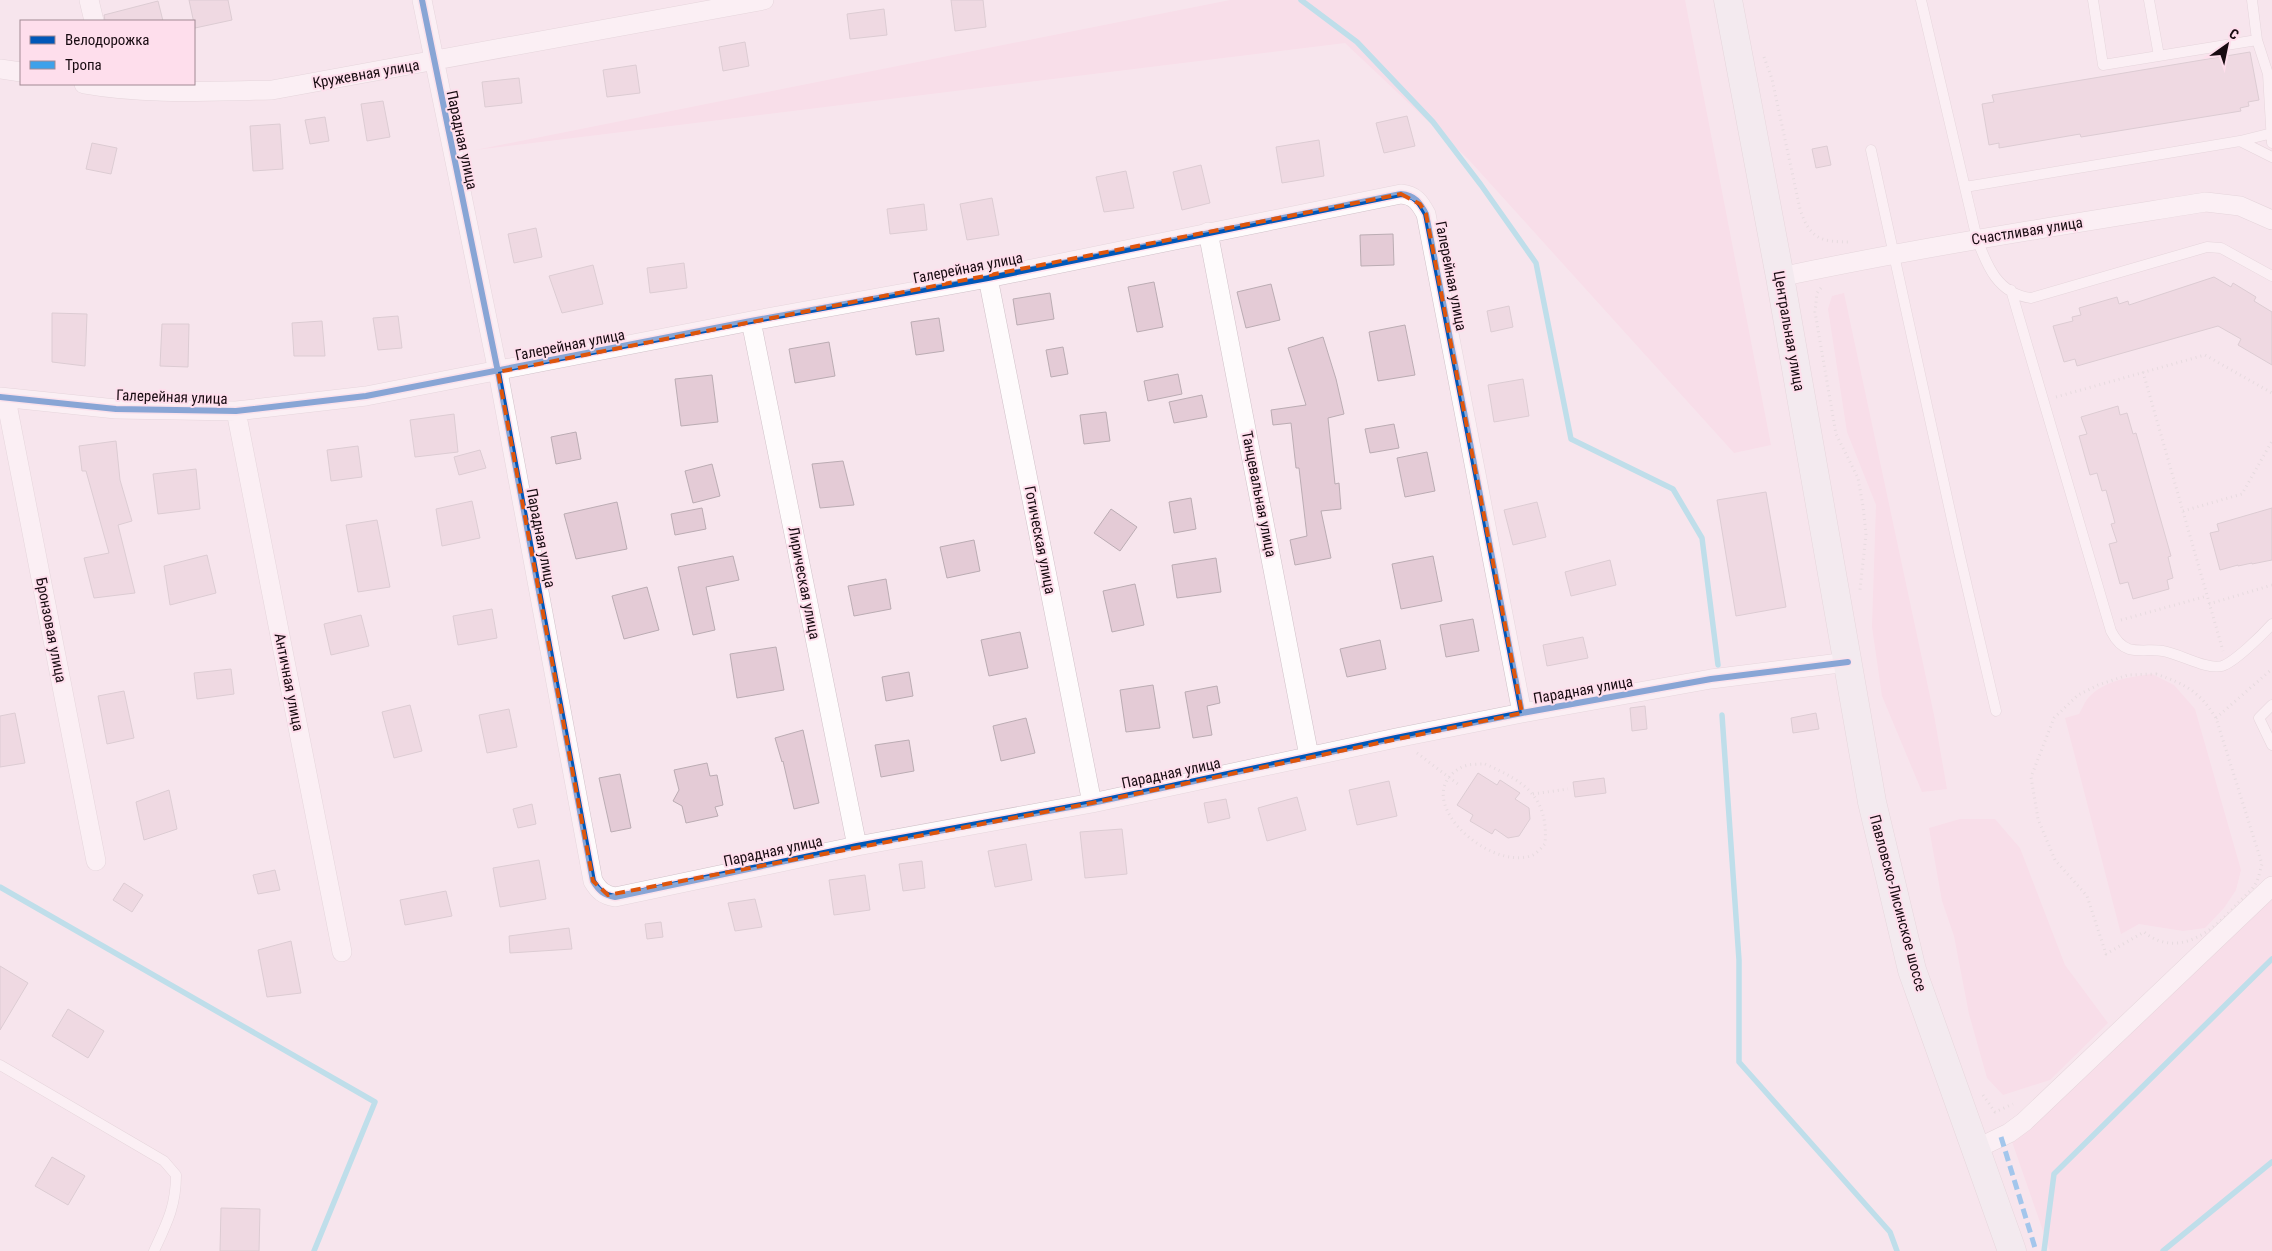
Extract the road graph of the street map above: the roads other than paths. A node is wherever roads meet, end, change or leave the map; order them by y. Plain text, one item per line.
1 (89, 0) edge
2 (422, 0) edge
3 (761, 0) edge
4 (1728, 0) edge
5 (1921, 0) edge
6 (2093, 0) edge
7 (2149, 0) edge
8 (2252, 0) edge
9 (94, 20) edge
10 (2257, 40) junction
11 (2159, 56) junction
12 (433, 62) junction
13 (0, 69) edge
14 (20, 72) edge
15 (107, 86) edge
16 (2272, 133) edge
17 (2240, 141) junction
18 (2272, 144) edge
19 (1871, 150) dead end
20 (2272, 157) edge
21 (1965, 186) junction
22 (2272, 220) edge
23 (1208, 232) junction
24 (1978, 239) junction
25 (1893, 254) junction
26 (2272, 276) edge
27 (1780, 277) junction
28 (988, 278) junction
29 (2011, 290) junction
30 (751, 321) junction
31 (498, 372) junction
32 (3, 398) edge
33 (236, 411) junction
34 (2272, 624) edge
35 (1848, 662) junction
36 (2272, 705) edge
37 (1996, 711) dead end
38 (1522, 713) junction
39 (2272, 745) edge
40 (1309, 756) junction
41 (1092, 802) junction
42 (857, 846) junction
43 (96, 860) dead end
44 (2272, 886) edge
45 (342, 952) dead end
46 (0, 1065) edge
47 (1976, 1149) junction
48 (154, 1251) edge
49 (2012, 1251) edge

1 - 9 street
2 - 12 street, Парадная улица
3 - 12 street, Кружевная улица
4 - 27 main road, Центральная улица
5 - 21 lane
6 - 11 lane
7 - 11 lane
8 - 10 lane
10 - 11 lane
10 - 16 lane
12 - 15 street, Кружевная улица
12 - 31 street, Парадная улица
13 - 14 street
16 - 17 lane
16 - 18 lane
17 - 20 lane
17 - 21 lane
19 - 25 lane
21 - 24 lane
22 - 24 street, Счастливая улица
23 - 28 street, Галерейная улица
23 - 38 street, Галерейная улица
23 - 40 street, Танцевальная улица
24 - 25 street, Счастливая улица
24 - 29 lane
25 - 27 street, Счастливая улица
25 - 37 lane
26 - 29 lane
27 - 35 main road, Центральная улица
28 - 30 street, Галерейная улица
28 - 41 street, Готическая улица
29 - 34 lane
30 - 31 street, Галерейная улица
30 - 42 street, Лирическая улица
31 - 33 street, Галерейная улица
31 - 42 street, Парадная улица
32 - 33 street, Галерейная улица
32 - 43 street, Бронзовая улица
33 - 45 street, Античная улица
35 - 38 street, Парадная улица
35 - 47 main road, Павловско-Лисинское шоссе
36 - 39 lane
38 - 40 street, Парадная улица
40 - 41 street, Парадная улица
41 - 42 street, Парадная улица
44 - 47 street
46 - 48 lane
47 - 49 main road, Павловско-Лисинское шоссе

